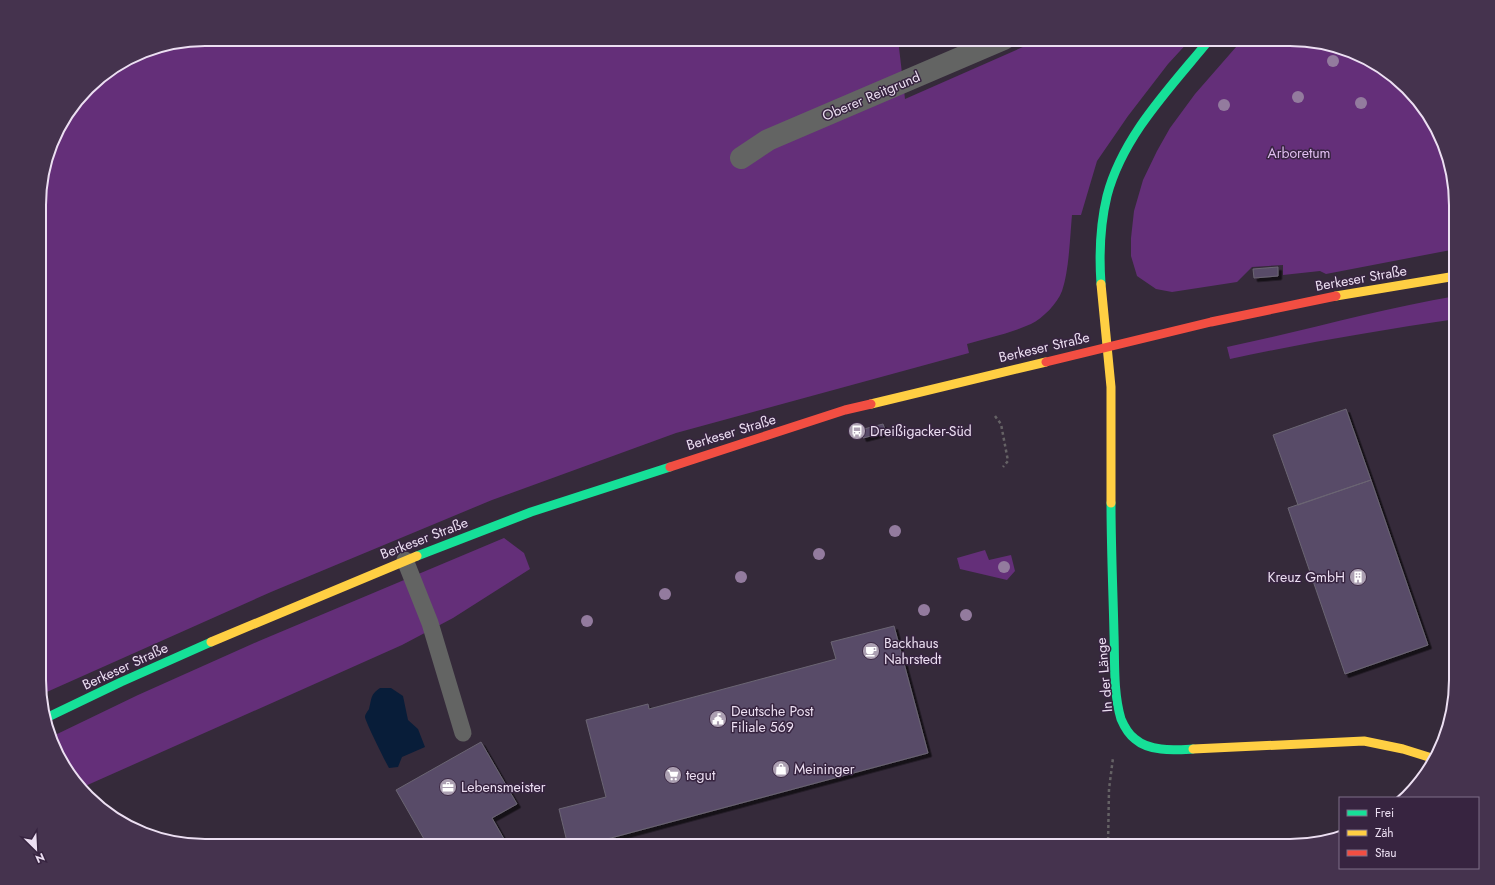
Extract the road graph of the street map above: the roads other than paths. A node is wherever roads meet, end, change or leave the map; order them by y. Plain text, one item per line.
1 (988, 46) edge
2 (1204, 46) edge
3 (741, 158) dead end
4 (1449, 277) edge
5 (1106, 346) junction
6 (405, 560) junction
7 (50, 716) edge
8 (462, 733) dead end
9 (1430, 757) edge

1 - 3 street, Oberer Reitgrund
2 - 5 main road, In der Länge
4 - 5 main road, Berkeser Straße
5 - 6 main road, Berkeser Straße
5 - 9 main road, In der Länge
6 - 7 main road, Berkeser Straße
6 - 8 lane

